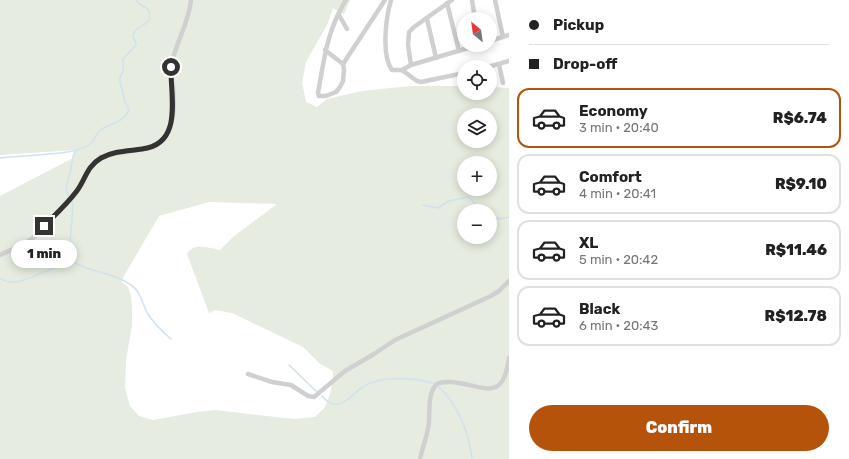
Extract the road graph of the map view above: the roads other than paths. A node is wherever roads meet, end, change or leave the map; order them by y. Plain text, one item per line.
1 (191, 0) edge
2 (346, 0) edge
3 (385, 0) edge
4 (391, 0) edge
5 (452, 0) edge
6 (472, 0) edge
7 (495, 0) edge
8 (447, 3) junction
9 (474, 12) edge
10 (339, 15) junction
11 (427, 19) junction
12 (347, 29) dead end
13 (509, 35) edge
14 (503, 37) junction
15 (497, 39) edge
16 (457, 43) edge
17 (325, 50) junction
18 (457, 52) edge
19 (436, 58) junction
20 (509, 61) edge
21 (343, 64) junction
22 (499, 64) joint
23 (411, 65) junction
24 (402, 70) junction
25 (457, 74) edge
26 (502, 83) dead end
27 (0, 255) edge
28 (509, 281) edge
29 (509, 358) edge
30 (248, 374) dead end
31 (420, 459) edge

1 - 27 street
2 - 10 street
3 - 21 street
4 - 24 street
5 - 8 street
6 - 9 street
7 - 14 street
8 - 11 street
8 - 16 street
10 - 12 street
10 - 17 street
11 - 19 street
11 - 23 street
13 - 14 street
14 - 15 street
17 - 21 street
17 - 21 street
18 - 19 street
19 - 23 street
20 - 22 street
22 - 26 street
23 - 24 street
24 - 25 street
28 - 30 street
29 - 31 street

